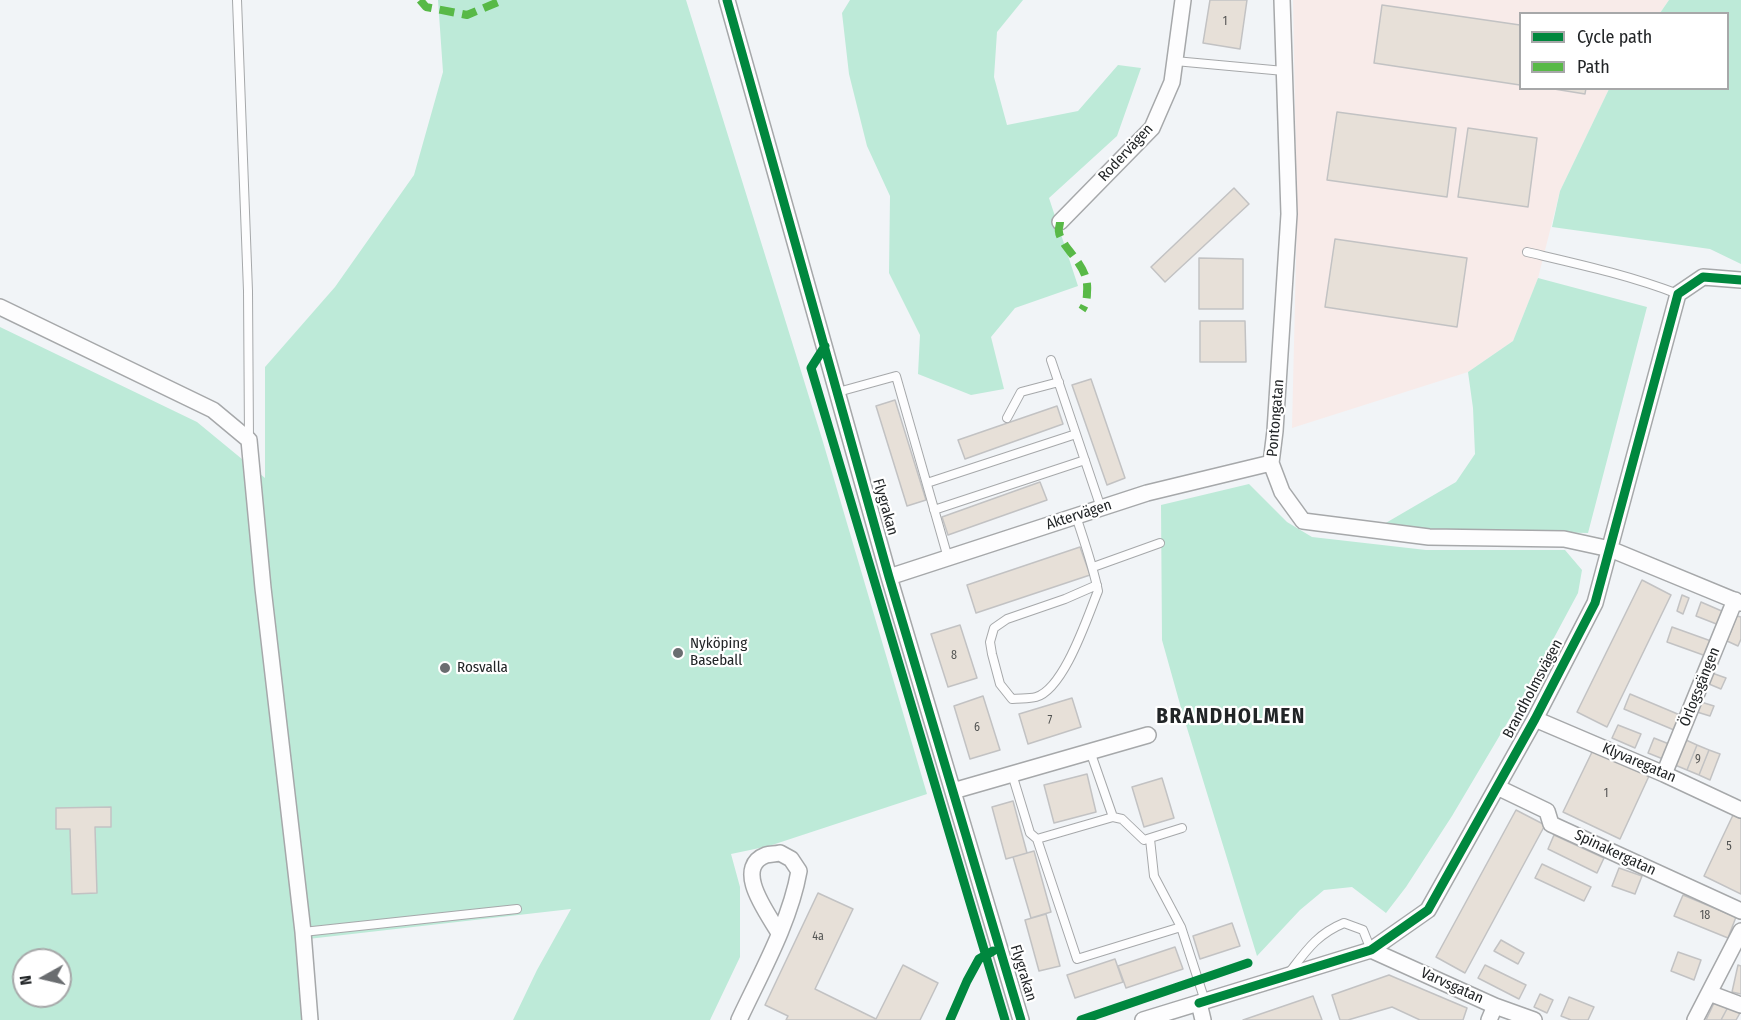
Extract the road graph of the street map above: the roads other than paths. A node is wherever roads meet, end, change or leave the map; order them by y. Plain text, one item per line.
1 (237, 0) edge
2 (727, 0) edge
3 (1183, 0) edge
4 (1282, 0) edge
5 (1175, 61) junction
6 (1284, 70) junction
7 (1060, 222) dead end
8 (1527, 252) dead end
9 (1741, 279) edge
10 (1678, 294) junction
11 (0, 307) edge
12 (1052, 360) dead end
13 (1059, 382) junction
14 (838, 392) junction
15 (1007, 418) dead end
16 (1076, 434) junction
17 (249, 440) junction
18 (1085, 460) junction
19 (1271, 463) junction
20 (927, 483) junction
21 (1101, 508) junction
22 (934, 510) junction
23 (1076, 516) junction
24 (1160, 543) dead end
25 (1610, 549) junction
26 (948, 558) junction
27 (1096, 566) dead end
28 (889, 577) junction
29 (1097, 585) junction
30 (1738, 602) edge
31 (1535, 719) junction
32 (1148, 735) dead end
33 (1090, 751) junction
34 (1012, 774) junction
35 (1664, 774) junction
36 (1497, 787) junction
37 (953, 791) junction
38 (1741, 810) edge
39 (1113, 817) junction
40 (1182, 828) dead end
41 (1037, 838) junction
42 (1150, 839) junction
43 (517, 909) dead end
44 (1741, 910) edge
45 (1181, 927) junction
46 (1741, 931) edge
47 (303, 932) junction
48 (779, 933) junction
49 (1371, 950) junction
50 (1288, 975) junction
51 (1709, 993) junction
52 (1202, 1002) junction
53 (1741, 1005) edge
54 (1492, 1013) edge
55 (310, 1020) edge
56 (739, 1020) edge
57 (1021, 1020) edge
58 (1143, 1020) edge
59 (1203, 1020) edge
60 (1534, 1020) edge
61 (1695, 1020) edge

1 - 17 lane
2 - 14 street, Flygrakan
3 - 5 street, Rodervägen
4 - 6 street, Pontongatan
5 - 6 lane
5 - 7 street, Rodervägen
6 - 19 street, Pontongatan
8 - 10 lane
9 - 10 street
10 - 25 street, Brandholmsvägen
11 - 17 street
12 - 13 lane
13 - 15 lane
13 - 16 lane
14 - 20 lane
14 - 28 street, Flygrakan
16 - 18 lane
16 - 20 lane
17 - 47 street
18 - 21 lane
18 - 22 lane
19 - 21 street, Aktervägen
19 - 25 street, Pontongatan
20 - 22 lane
21 - 23 street, Aktervägen
22 - 26 lane
23 - 26 street, Aktervägen
23 - 29 lane
24 - 27 lane
25 - 30 street, Pontongatan
25 - 31 street, Brandholmsvägen
26 - 28 street, Aktervägen
28 - 37 street, Flygrakan
29 - 29 lane
30 - 35 street, Örlogsgängen
31 - 35 street, Klyvaregatan
31 - 36 street, Brandholmsvägen
32 - 33 street
33 - 34 street
33 - 39 lane
34 - 37 street
34 - 41 lane
35 - 38 street, Klyvaregatan
36 - 44 street, Spinakergatan
36 - 49 street, Brandholmsvägen
37 - 57 street, Flygrakan
39 - 41 lane
39 - 42 lane
40 - 42 lane
41 - 45 lane
42 - 45 lane
43 - 47 lane
45 - 52 lane
46 - 51 street
47 - 55 street
48 - 48 street
48 - 56 street
49 - 50 street, Brandholmsvägen
49 - 50 lane
49 - 54 street, Varvsgatan
50 - 52 street, Brandholmsvägen
51 - 53 street
51 - 61 street
52 - 58 street, Brandholmsvägen
52 - 59 street
54 - 60 street, Varvsgatan

